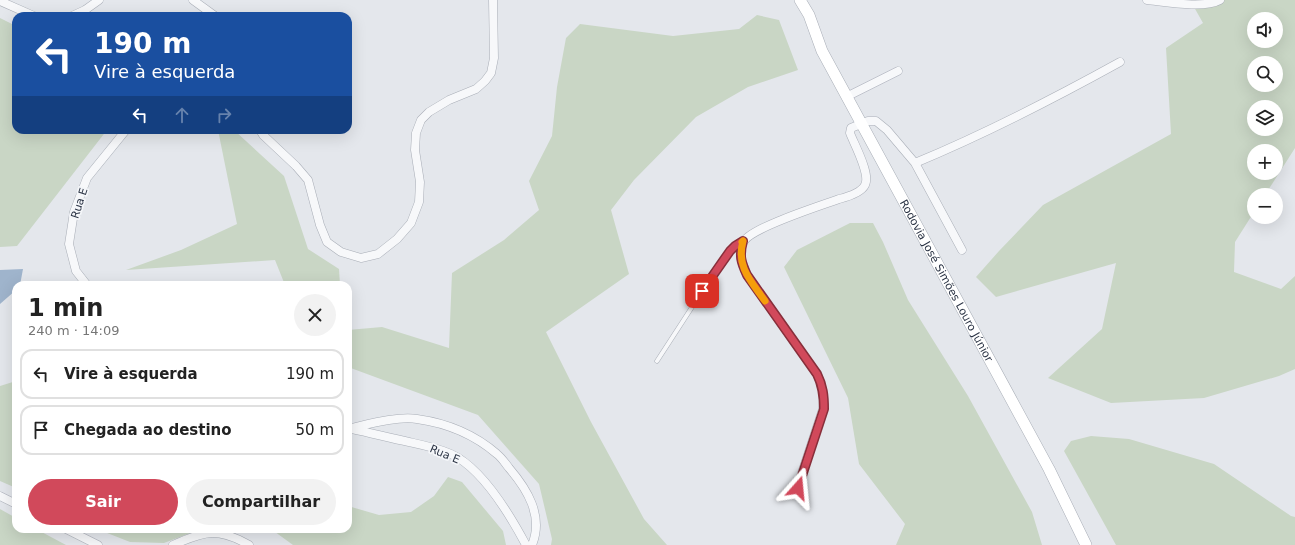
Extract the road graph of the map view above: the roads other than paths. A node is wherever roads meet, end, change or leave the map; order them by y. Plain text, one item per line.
1 (99, 0) edge
2 (193, 0) edge
3 (494, 0) edge
4 (800, 0) edge
5 (810, 0) edge
6 (1147, 0) edge
7 (1220, 0) edge
8 (0, 1) edge
9 (25, 12) edge
10 (81, 12) edge
11 (210, 12) edge
12 (809, 15) junction
13 (1120, 62) dead end
14 (898, 71) dead end
15 (846, 97) junction
16 (860, 123) junction
17 (123, 134) edge
18 (262, 134) edge
19 (915, 163) junction
20 (743, 241) junction
21 (962, 250) dead end
22 (84, 281) edge
23 (657, 361) dead end
24 (352, 427) edge
25 (352, 429) edge
26 (798, 488) dead end
27 (0, 496) edge
28 (12, 502) edge
29 (74, 533) edge
30 (206, 533) edge
31 (221, 533) edge
32 (98, 545) edge
33 (173, 545) edge
34 (249, 545) edge
35 (526, 545) edge
36 (532, 545) edge
37 (1086, 545) edge

1 - 10 street
2 - 11 street
3 - 18 street
4 - 12 main road, Rodovia José Simões Louro Júnior
5 - 12 main road, Rodovia José Simões Louro Júnior
6 - 7 street
8 - 9 street
12 - 15 main road, Rodovia José Simões Louro Júnior
13 - 19 street
14 - 15 street
15 - 16 main road, Rodovia José Simões Louro Júnior
16 - 19 street
16 - 20 street
16 - 37 main road, Rodovia José Simões Louro Júnior
17 - 22 street, Rua E
19 - 21 street
20 - 23 lane
20 - 26 street
24 - 36 street
25 - 35 street, Rua E
27 - 28 street
29 - 32 street
30 - 33 street
31 - 34 street

